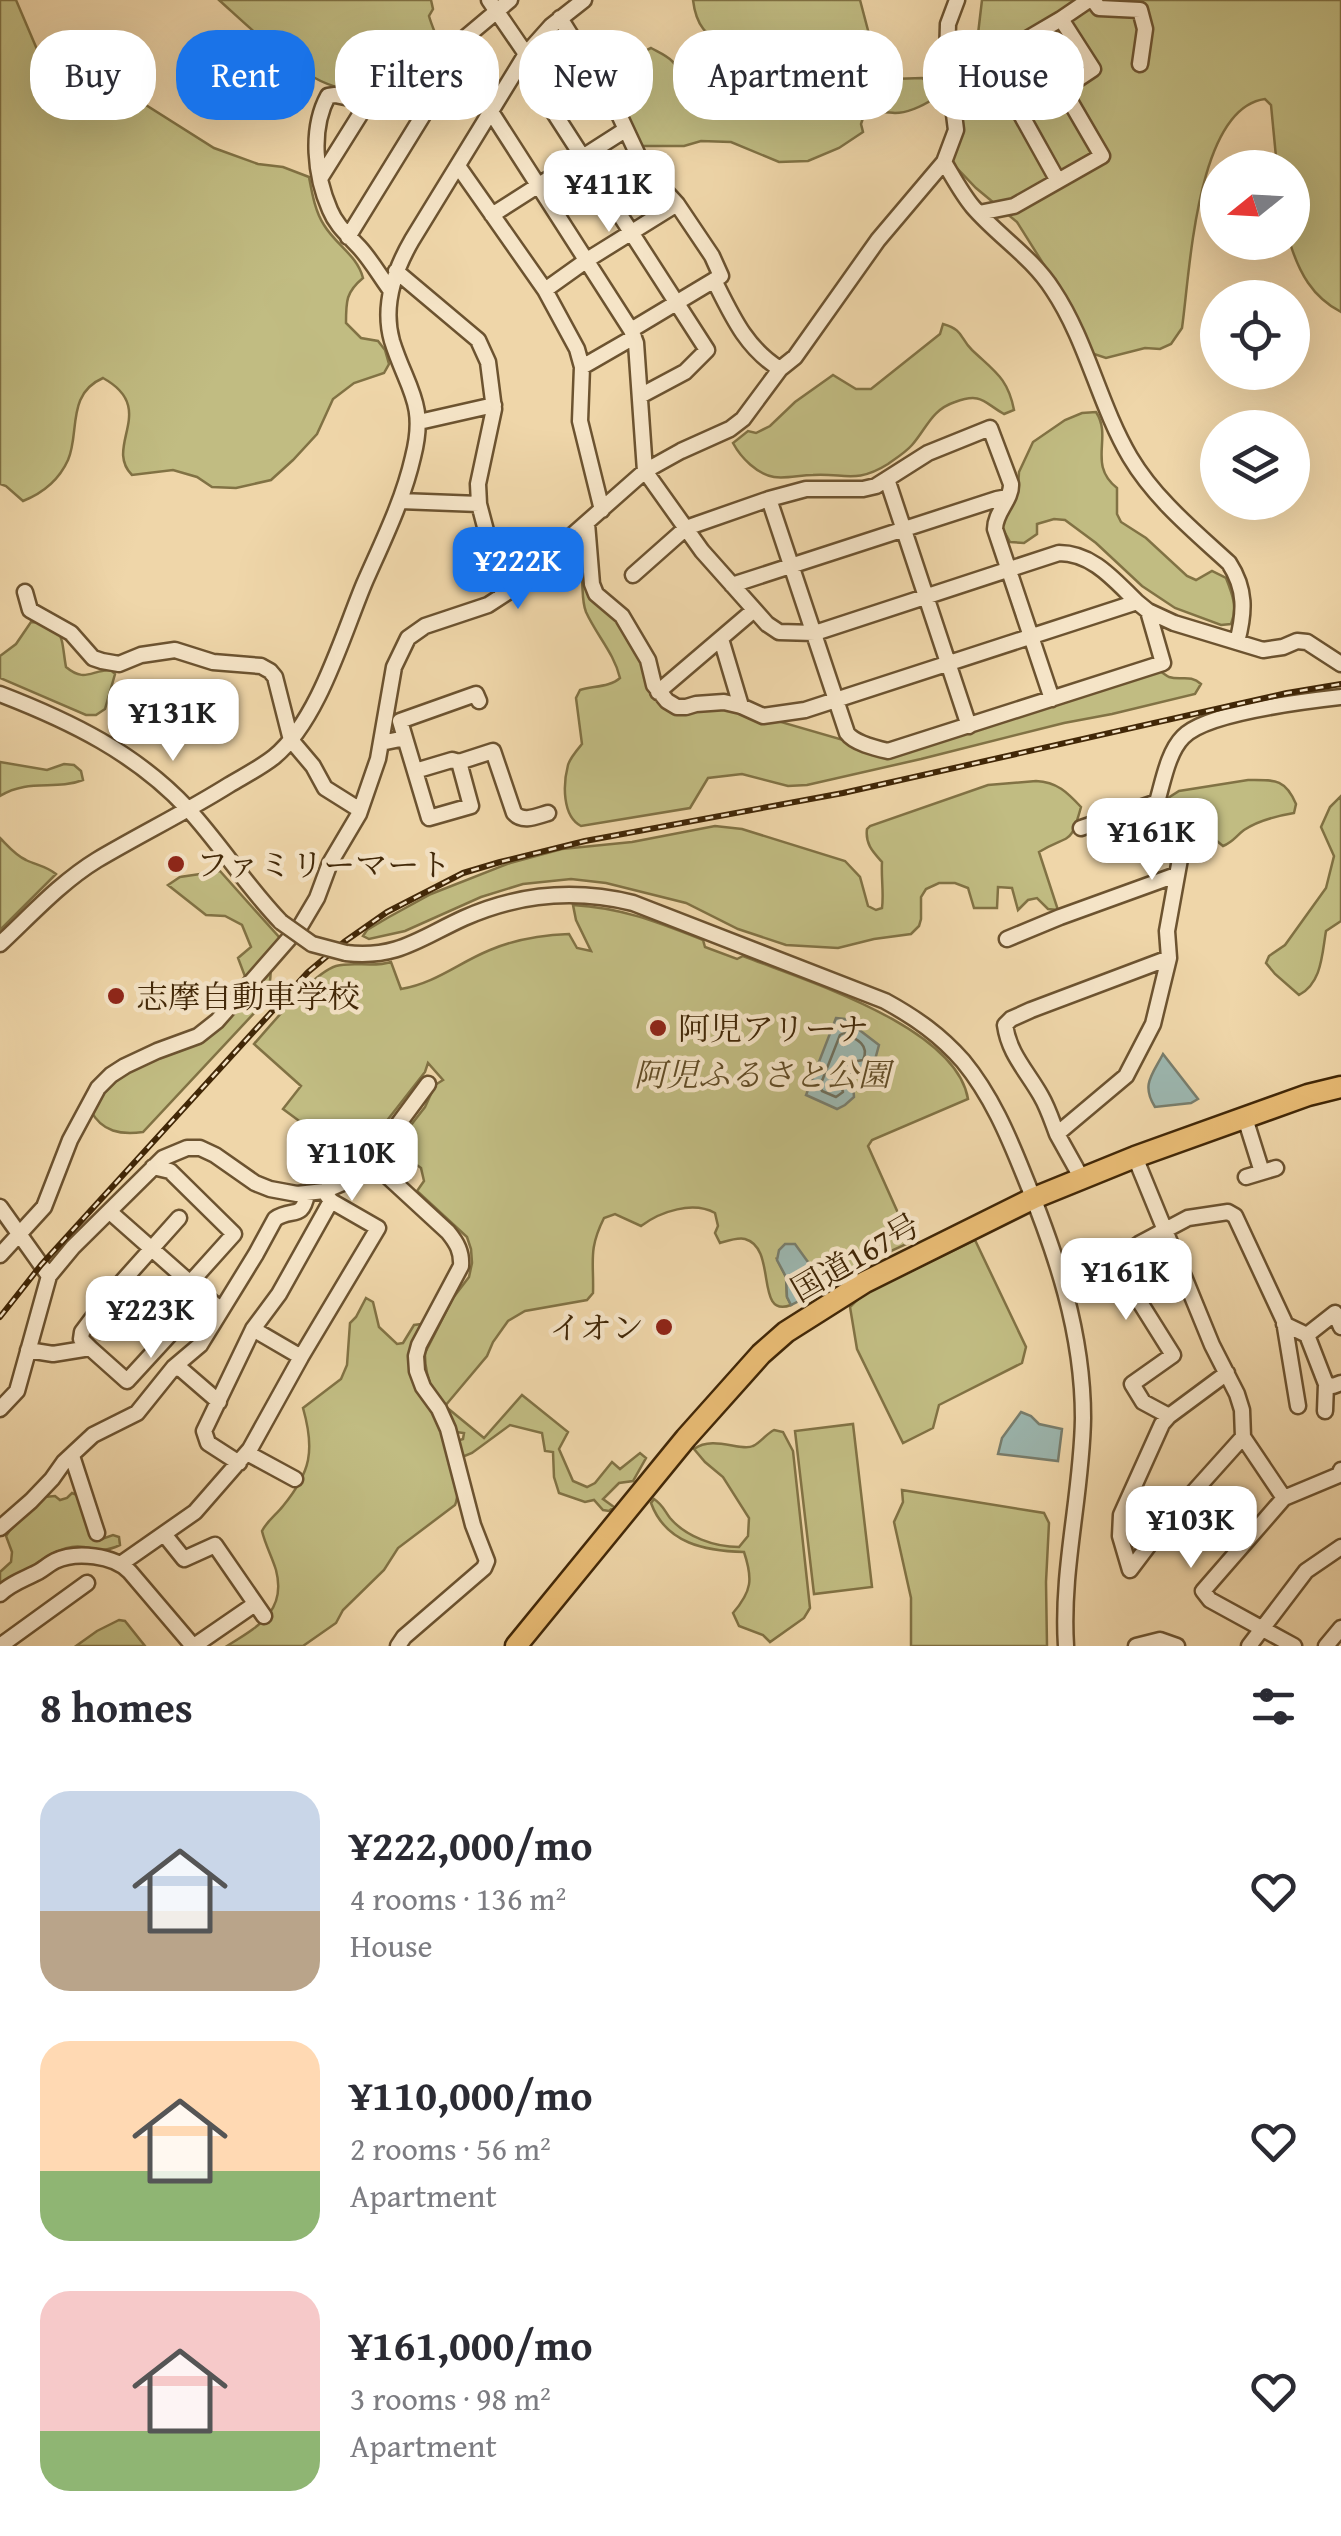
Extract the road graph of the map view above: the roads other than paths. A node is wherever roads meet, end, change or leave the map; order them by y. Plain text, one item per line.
1 (510, 0) edge
2 (584, 0) edge
3 (957, 0) edge
4 (1091, 0) edge
5 (493, 6) edge
6 (560, 18) junction
7 (1061, 18) junction
8 (471, 30) edge
9 (549, 30) edge
10 (948, 30) edge
11 (1041, 30) edge
12 (519, 50) edge
13 (1140, 64) dead end
14 (519, 66) edge
15 (335, 94) edge
16 (499, 99) edge
17 (357, 120) edge
18 (420, 120) edge
19 (486, 120) edge
20 (498, 120) edge
21 (562, 120) edge
22 (955, 120) edge
23 (1024, 120) edge
24 (625, 130) junction
25 (584, 155) junction
26 (944, 162) junction
27 (458, 166) junction
28 (321, 177) junction
29 (1058, 182) junction
30 (538, 184) junction
31 (676, 204) junction
32 (979, 213) junction
33 (492, 216) junction
34 (633, 232) junction
35 (348, 237) junction
36 (587, 260) junction
37 (396, 271) junction
38 (714, 280) junction
39 (545, 290) junction
40 (391, 291) junction
41 (678, 302) junction
42 (632, 334) junction
43 (582, 367) junction
44 (780, 369) junction
45 (640, 396) junction
46 (494, 404) junction
47 (419, 422) junction
48 (644, 471) junction
49 (887, 479) junction
50 (1008, 497) junction
51 (769, 499) junction
52 (400, 501) junction
53 (479, 504) junction
54 (602, 510) junction
55 (587, 524) junction
56 (686, 528) junction
57 (904, 530) junction
58 (791, 564) junction
59 (1010, 569) junction
60 (634, 575) dead end
61 (732, 585) junction
62 (25, 592) dead end
63 (503, 596) junction
64 (926, 596) junction
65 (1143, 606) junction
66 (754, 610) junction
67 (815, 633) junction
68 (1032, 636) junction
69 (721, 638) junction
70 (1237, 642) junction
71 (948, 664) junction
72 (1341, 664) edge
73 (658, 692) junction
74 (0, 694) edge
75 (1341, 698) edge
76 (1052, 699) junction
77 (838, 700) junction
78 (479, 701) dead end
79 (741, 706) junction
80 (969, 726) junction
81 (405, 738) junction
82 (291, 740) junction
83 (381, 744) junction
84 (459, 762) junction
85 (415, 771) junction
86 (1157, 802) junction
87 (188, 810) junction
88 (360, 810) junction
89 (548, 813) dead end
90 (1081, 828) dead end
91 (1176, 876) junction
92 (1007, 939) dead end
93 (0, 944) edge
94 (1169, 958) junction
95 (428, 1084) dead end
96 (1341, 1087) edge
97 (1245, 1118) junction
98 (1057, 1134) junction
99 (1135, 1156) junction
100 (371, 1161) junction
101 (153, 1168) junction
102 (1082, 1177) junction
103 (1246, 1177) dead end
104 (307, 1194) junction
105 (327, 1196) junction
106 (1034, 1198) junction
107 (0, 1207) edge
108 (110, 1212) junction
109 (178, 1218) dead end
110 (1166, 1231) junction
111 (18, 1236) junction
112 (150, 1248) junction
113 (0, 1256) edge
114 (49, 1276) junction
115 (190, 1283) junction
116 (112, 1293) dead end
117 (204, 1296) junction
118 (100, 1308) dead end
119 (221, 1310) junction
120 (1284, 1324) junction
121 (1341, 1327) edge
122 (253, 1328) junction
123 (1307, 1335) junction
124 (90, 1348) junction
125 (28, 1350) junction
126 (302, 1358) junction
127 (174, 1367) junction
128 (1226, 1373) junction
129 (1333, 1384) edge
130 (218, 1402) junction
131 (1298, 1406) dead end
132 (0, 1409) edge
133 (1325, 1410) dead end
134 (1169, 1416) junction
135 (1243, 1436) junction
136 (72, 1456) junction
137 (243, 1458) junction
138 (1340, 1474) edge
139 (296, 1480) dead end
140 (1284, 1498) junction
141 (0, 1528) edge
142 (97, 1533) dead end
143 (164, 1534) junction
144 (1341, 1547) edge
145 (122, 1563) junction
146 (88, 1583) dead end
147 (0, 1594) edge
148 (1262, 1627) junction
149 (1341, 1628) edge
150 (0, 1646) edge
151 (194, 1646) edge
152 (398, 1646) edge
153 (516, 1646) edge
154 (1066, 1646) edge
155 (1136, 1646) edge
156 (1177, 1646) edge
157 (1249, 1646) edge
158 (1294, 1646) edge
159 (1326, 1646) edge

1 - 5 street
2 - 6 street
3 - 10 street
4 - 7 street
4 - 13 street
5 - 8 street
5 - 12 street
6 - 9 street
6 - 24 street
7 - 11 street
7 - 29 street
14 - 16 street
15 - 28 street
17 - 28 street
18 - 35 street
19 - 27 street
20 - 30 street
21 - 25 street
22 - 26 street
23 - 29 street
24 - 25 street
24 - 31 street
25 - 30 street
25 - 34 street
26 - 32 street
26 - 44 street
27 - 33 street
27 - 37 street
28 - 35 street
29 - 32 street
30 - 33 street
30 - 36 street
31 - 34 street
31 - 38 street
32 - 70 street
33 - 39 street
34 - 36 street
34 - 41 street
35 - 40 street
36 - 39 street
36 - 42 street
37 - 40 street
37 - 46 street
38 - 41 street
38 - 44 street
39 - 43 street
40 - 47 street
41 - 42 street
41 - 45 street
42 - 43 street
42 - 45 street
43 - 54 street
44 - 48 street
45 - 48 street
46 - 47 street
46 - 53 street
47 - 52 street
48 - 54 street
48 - 56 street
49 - 50 street
49 - 51 street
49 - 57 street
50 - 57 street
50 - 59 street
51 - 56 street
51 - 58 street
52 - 53 street
52 - 82 street
53 - 63 street
54 - 55 street
55 - 63 street
55 - 73 street
56 - 60 street
56 - 61 street
57 - 58 street
57 - 64 street
58 - 61 street
58 - 67 street
59 - 64 street
59 - 65 street
59 - 68 street
61 - 66 street
62 - 82 street
63 - 83 street
64 - 67 street
64 - 71 street
65 - 68 street
65 - 70 street
65 - 76 street
66 - 67 street
66 - 69 street
67 - 77 street
68 - 71 street
68 - 76 street
69 - 73 street
69 - 79 street
70 - 72 street
71 - 77 street
71 - 80 street
73 - 79 street
74 - 87 street
75 - 86 street
76 - 80 street
77 - 79 street
77 - 80 street
78 - 81 street
81 - 83 street
81 - 85 street
82 - 87 street
82 - 88 street
83 - 88 street
84 - 85 street
84 - 85 street
84 - 89 street
86 - 90 street
86 - 91 street
87 - 93 street
87 - 106 street, bridge
88 - 111 street
91 - 92 street
91 - 94 street
94 - 98 street
94 - 98 street
95 - 100 street
96 - 97 highway, 国道167号
97 - 99 highway, 国道167号
97 - 103 street
98 - 102 street
99 - 102 highway, 国道167号
99 - 110 street
100 - 105 street
100 - 152 street
101 - 104 street
101 - 108 street
101 - 115 street
102 - 106 highway, 国道167号
104 - 105 street
104 - 119 street
105 - 122 street
105 - 126 street
106 - 153 highway, 国道167号
106 - 154 street
107 - 111 street
108 - 112 street
108 - 114 street
109 - 112 street
110 - 120 street
110 - 128 street
110 - 134 street
111 - 113 street
111 - 114 street
112 - 115 street
112 - 116 street
114 - 125 street
115 - 117 street
117 - 119 street
117 - 124 street
118 - 124 street
119 - 127 street
120 - 123 street
120 - 131 street
121 - 123 street
122 - 126 street
122 - 130 street
123 - 129 street
124 - 125 street
125 - 132 street
126 - 137 street
127 - 130 street
127 - 136 street
128 - 134 street
128 - 135 street
129 - 133 street
130 - 137 street
134 - 135 street
135 - 140 street
136 - 141 street
136 - 142 street
137 - 139 street
137 - 143 street
138 - 140 street
140 - 148 street
143 - 145 street
143 - 151 street
144 - 148 street
145 - 147 street
145 - 151 street
146 - 150 street
148 - 157 street
148 - 158 street
149 - 159 street
155 - 156 street

